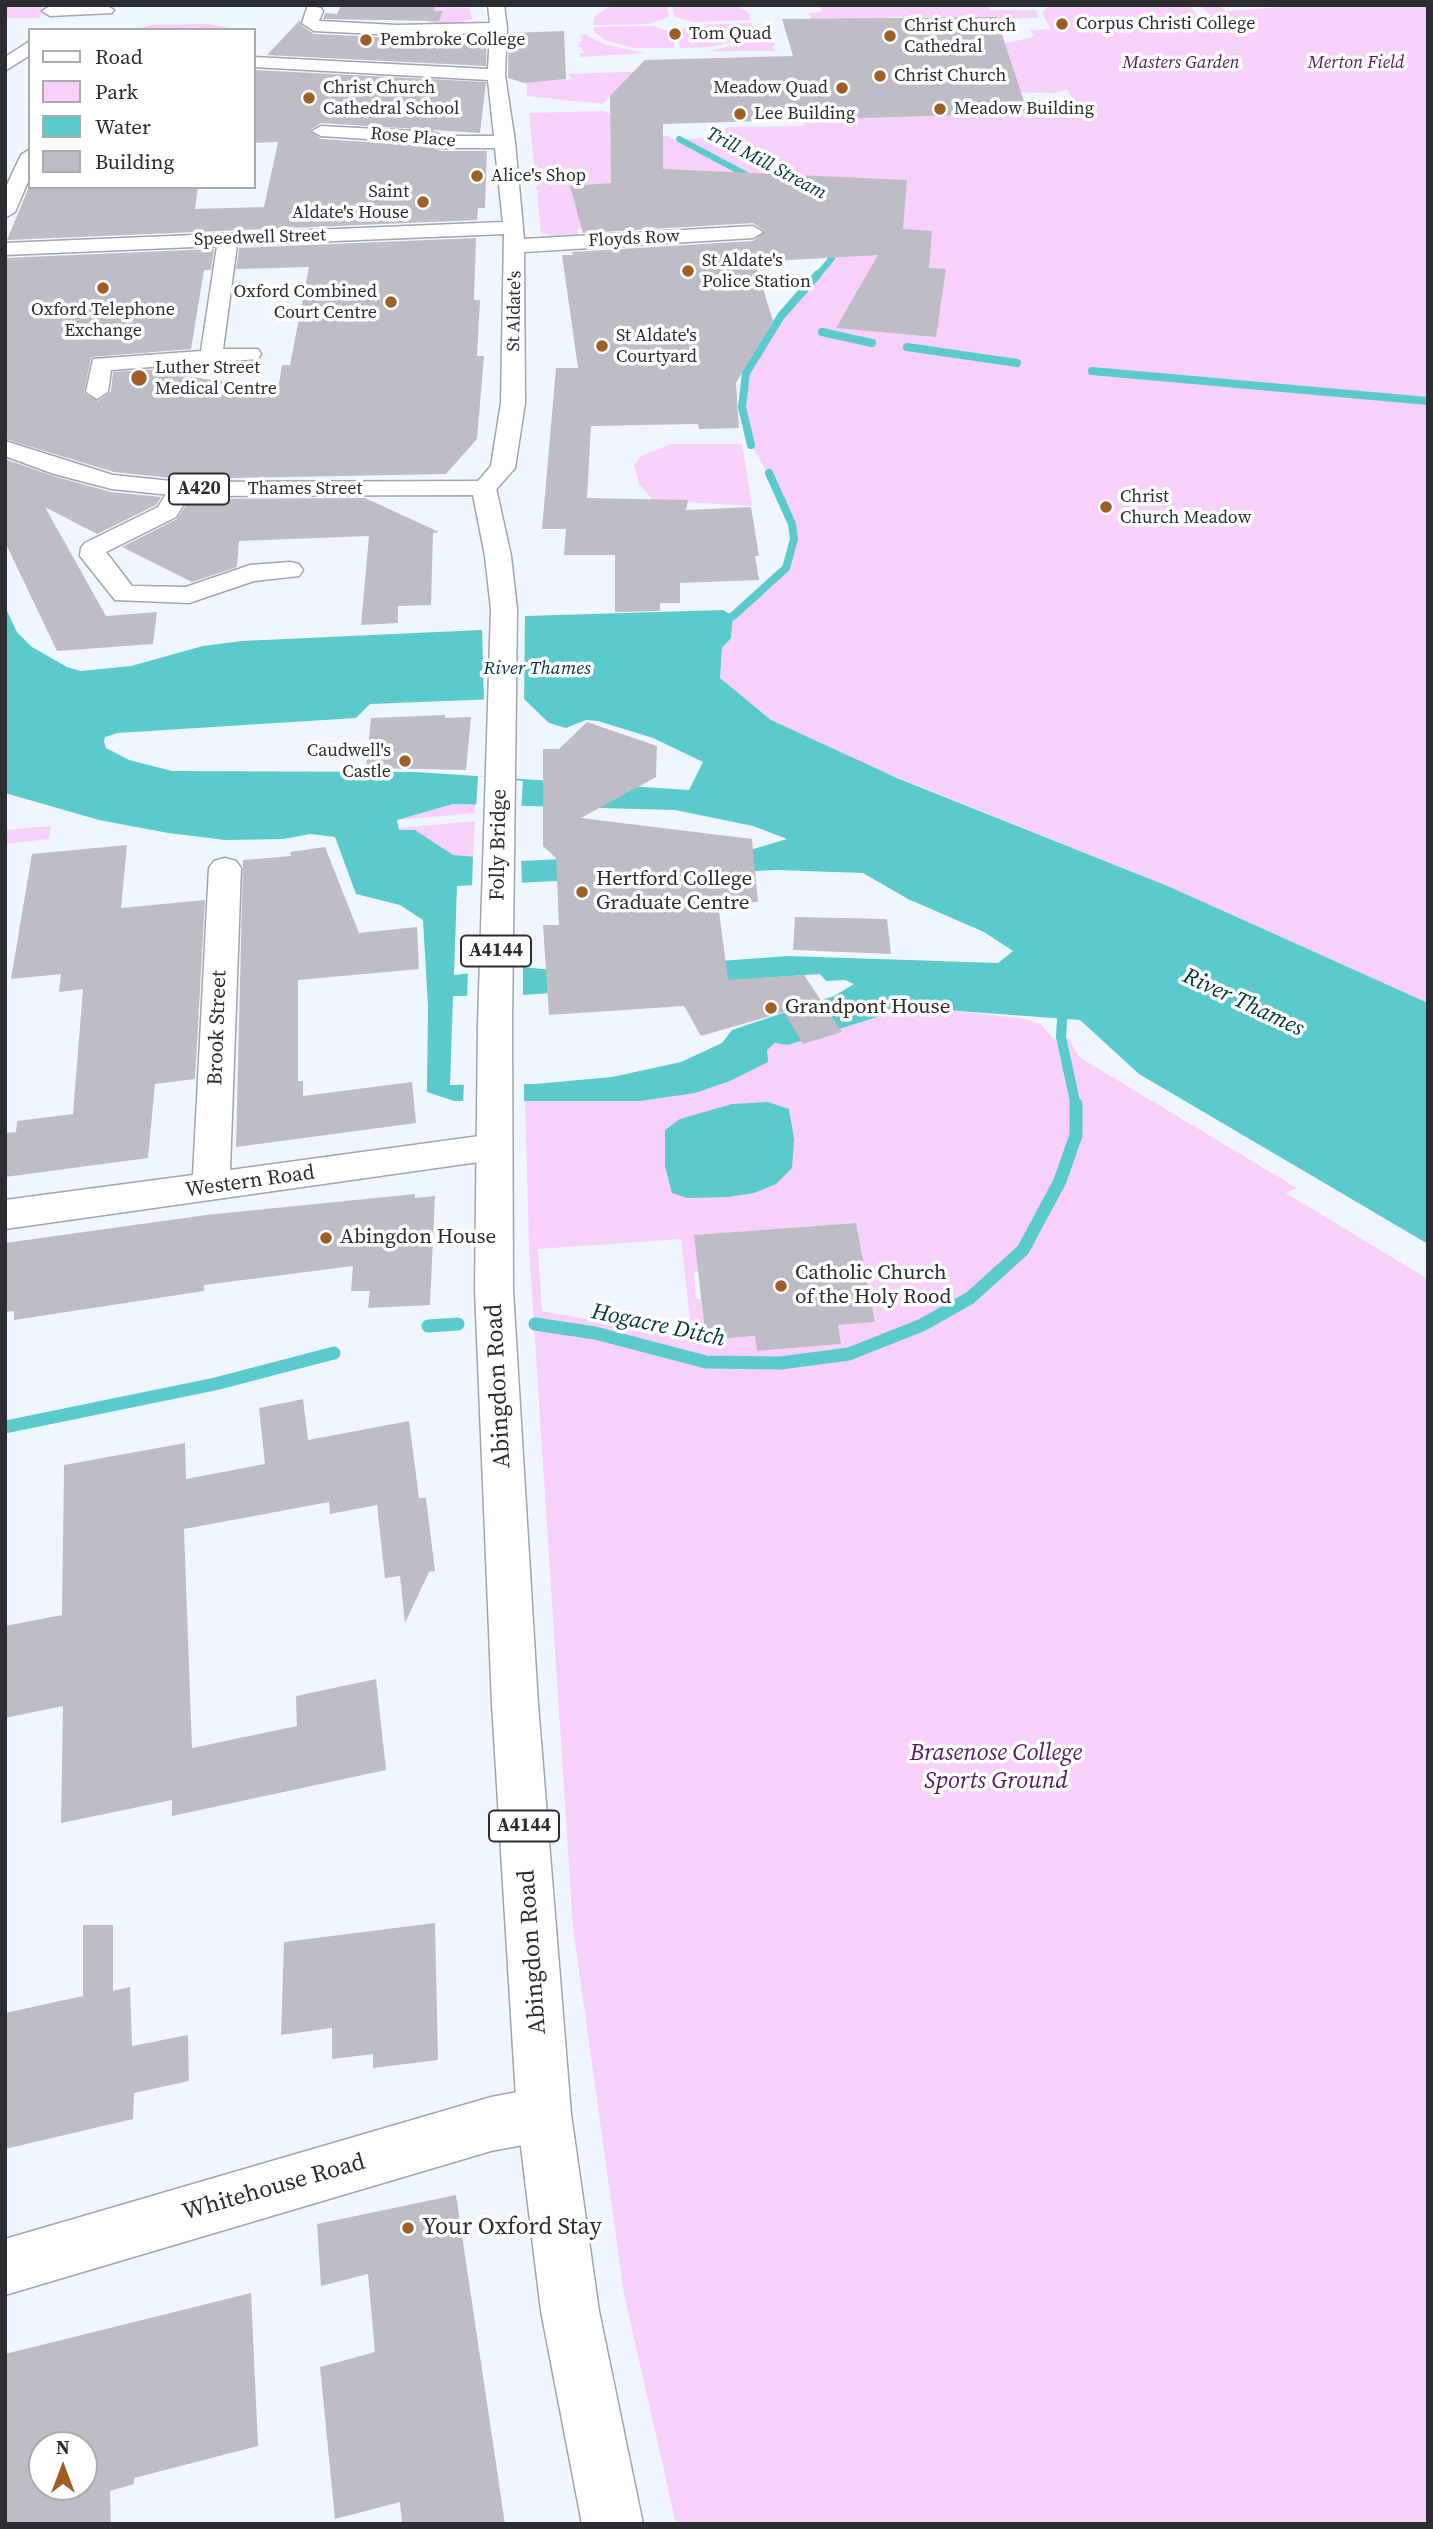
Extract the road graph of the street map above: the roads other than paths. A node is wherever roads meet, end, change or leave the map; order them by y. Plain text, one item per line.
1 (496, 5) edge
2 (51, 8) edge
3 (312, 9) dead end
4 (106, 10) dead end
5 (43, 28) edge
6 (499, 28) junction
7 (27, 52) edge
8 (256, 62) edge
9 (5, 66) edge
10 (496, 75) junction
11 (321, 131) dead end
12 (506, 142) junction
13 (27, 152) edge
14 (5, 212) edge
15 (753, 232) dead end
16 (515, 237) junction
17 (228, 239) junction
18 (6, 248) edge
19 (250, 354) dead end
20 (211, 357) junction
21 (97, 392) dead end
22 (5, 447) edge
23 (484, 488) junction
24 (181, 489) junction
25 (290, 570) dead end
26 (225, 868) dead end
27 (494, 1136) junction
28 (211, 1188) junction
29 (5, 1215) edge
30 (544, 2114) junction
31 (5, 2267) edge
32 (613, 2524) edge

1 - 6 street, St Aldate's
2 - 4 street
2 - 5 street
3 - 6 street
6 - 10 street, St Aldate's
7 - 9 street
8 - 10 street
10 - 12 street, St Aldate's
11 - 12 street, Rose Place
12 - 16 street, St Aldate's
13 - 14 street
15 - 16 street, Floyds Row
16 - 17 street, Speedwell Street
16 - 23 street, St Aldate's
17 - 18 street, Speedwell Street
17 - 20 street
19 - 20 street
20 - 21 street
22 - 24 street, Thames Street / A420
23 - 24 street, Thames Street / A420
23 - 27 street, Folly Bridge / A4144
24 - 25 street
26 - 28 street, Brook Street
27 - 28 street, Western Road
27 - 30 street, Abingdon Road / A4144
28 - 29 street, Western Road
30 - 31 street, Whitehouse Road
30 - 32 street, Abingdon Road / A4144

